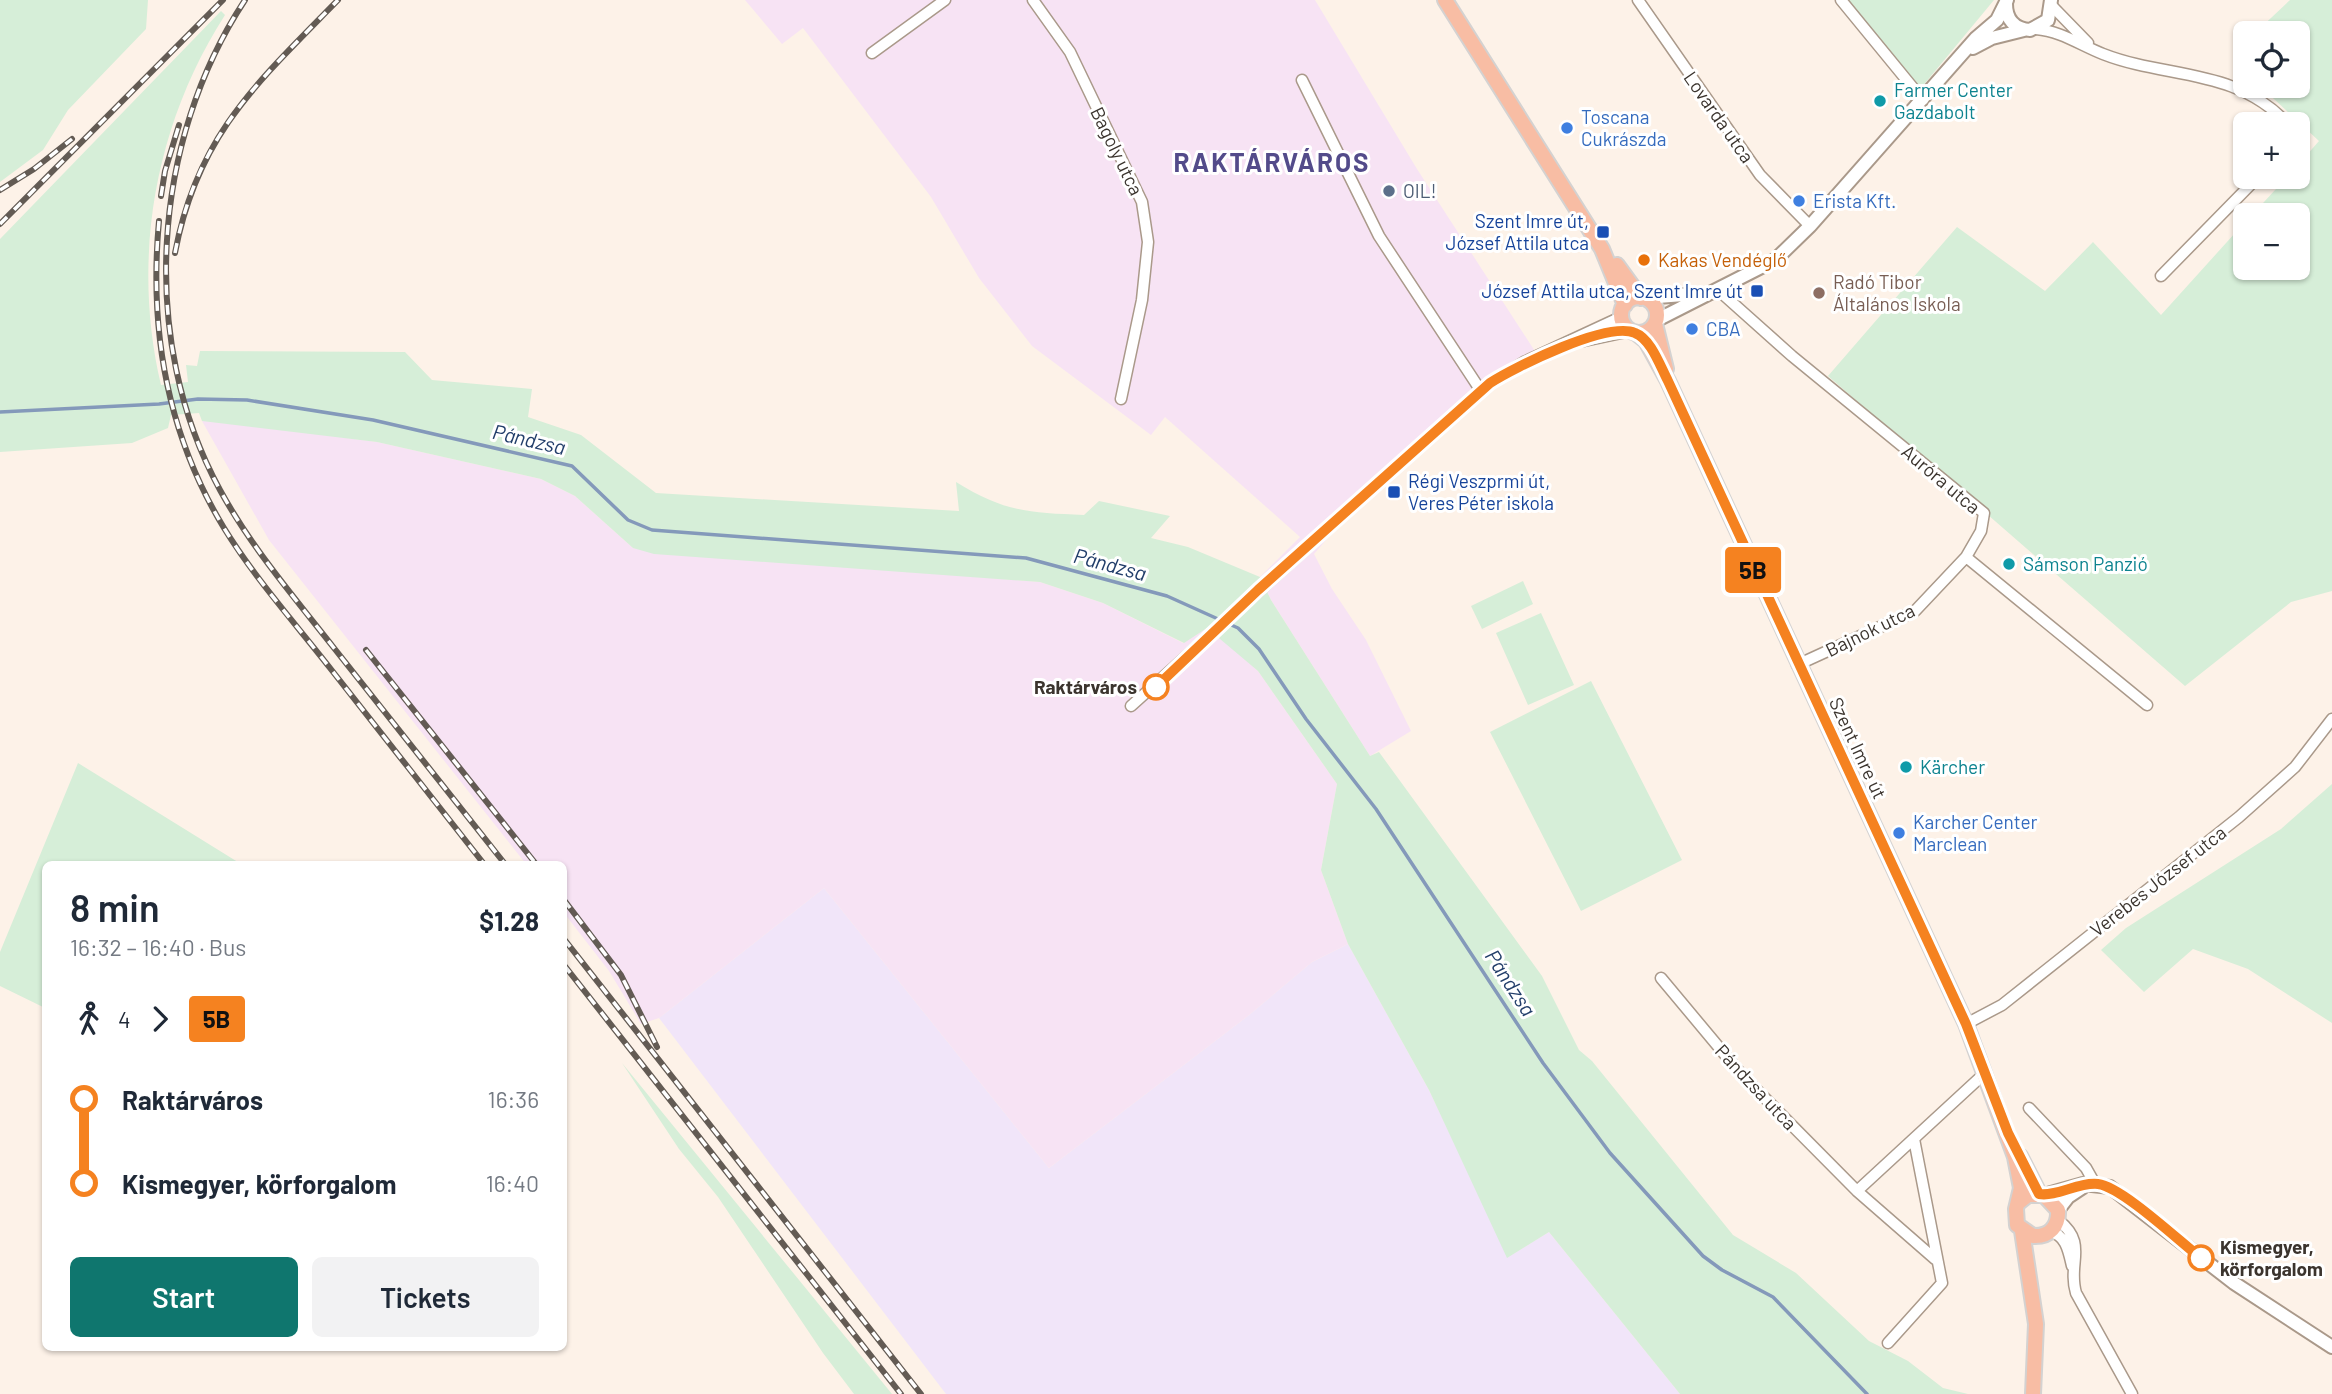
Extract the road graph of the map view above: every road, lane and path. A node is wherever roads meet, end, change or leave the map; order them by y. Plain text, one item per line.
1 (945, 0) edge
2 (1033, 0) edge
3 (1445, 0) edge
4 (1638, 0) edge
5 (1841, 0) edge
6 (2007, 1) edge
7 (2051, 2) edge
8 (2030, 30) junction
9 (872, 53) dead end
10 (2102, 54) junction
11 (1961, 57) junction
12 (1302, 80) dead end
13 (1923, 100) junction
14 (2272, 112) edge
15 (2246, 189) edge
16 (1811, 226) junction
17 (1602, 249) junction
18 (2161, 276) dead end
19 (1717, 289) junction
20 (1643, 298) junction
21 (1623, 311) junction
22 (1656, 322) junction
23 (1634, 332) junction
24 (1556, 348) junction
25 (1668, 381) junction
26 (1481, 391) junction
27 (1121, 399) dead end
28 (1966, 557) junction
29 (1797, 665) junction
30 (2147, 705) dead end
31 (1131, 706) dead end
32 (2332, 719) edge
33 (1661, 978) dead end
34 (1966, 1024) junction
35 (1985, 1073) junction
36 (2029, 1108) dead end
37 (2008, 1133) junction
38 (1914, 1139) junction
39 (2095, 1184) junction
40 (1857, 1191) junction
41 (2042, 1194) junction
42 (2018, 1203) junction
43 (2053, 1224) junction
44 (2022, 1231) junction
45 (1935, 1259) junction
46 (2036, 1324) junction
47 (1888, 1343) dead end
48 (2332, 1348) edge
49 (2033, 1394) edge
50 (2132, 1394) edge

1 - 9 street
2 - 27 street, Bagoly utca
3 - 17 main road
4 - 16 street, Lovarda utca
5 - 13 street
6 - 8 street
6 - 11 street
7 - 8 street
7 - 10 street
8 - 10 street
8 - 11 street
10 - 14 street
11 - 13 street
12 - 26 street
13 - 16 street
15 - 18 street
16 - 19 street
17 - 20 main road
17 - 21 main road
19 - 20 street
19 - 22 street
19 - 28 street, Auróra utca
20 - 21 main road
20 - 22 main road
21 - 23 main road
21 - 24 street
22 - 23 main road
22 - 25 main road, Szent Imre út
23 - 24 street
23 - 25 main road, Szent Imre út
24 - 26 street
25 - 29 main road, Szent Imre út
26 - 31 street
28 - 29 street, Bajnok utca
28 - 30 street
29 - 34 main road, Szent Imre út
32 - 34 street, Verebes József utca
33 - 40 street, Pándzsa utca
34 - 35 main road, Szent Imre út
35 - 37 main road, Szent Imre út
35 - 38 street
36 - 39 street
37 - 41 main road, Szent Imre út
37 - 42 main road, Szent Imre út
38 - 40 street
38 - 45 street
39 - 41 street
39 - 43 street
39 - 48 street
40 - 45 street, Pándzsa utca
41 - 42 main road
41 - 43 main road
42 - 44 main road
43 - 44 main road
43 - 46 main road
43 - 50 street
44 - 46 main road
45 - 47 street
46 - 49 main road

